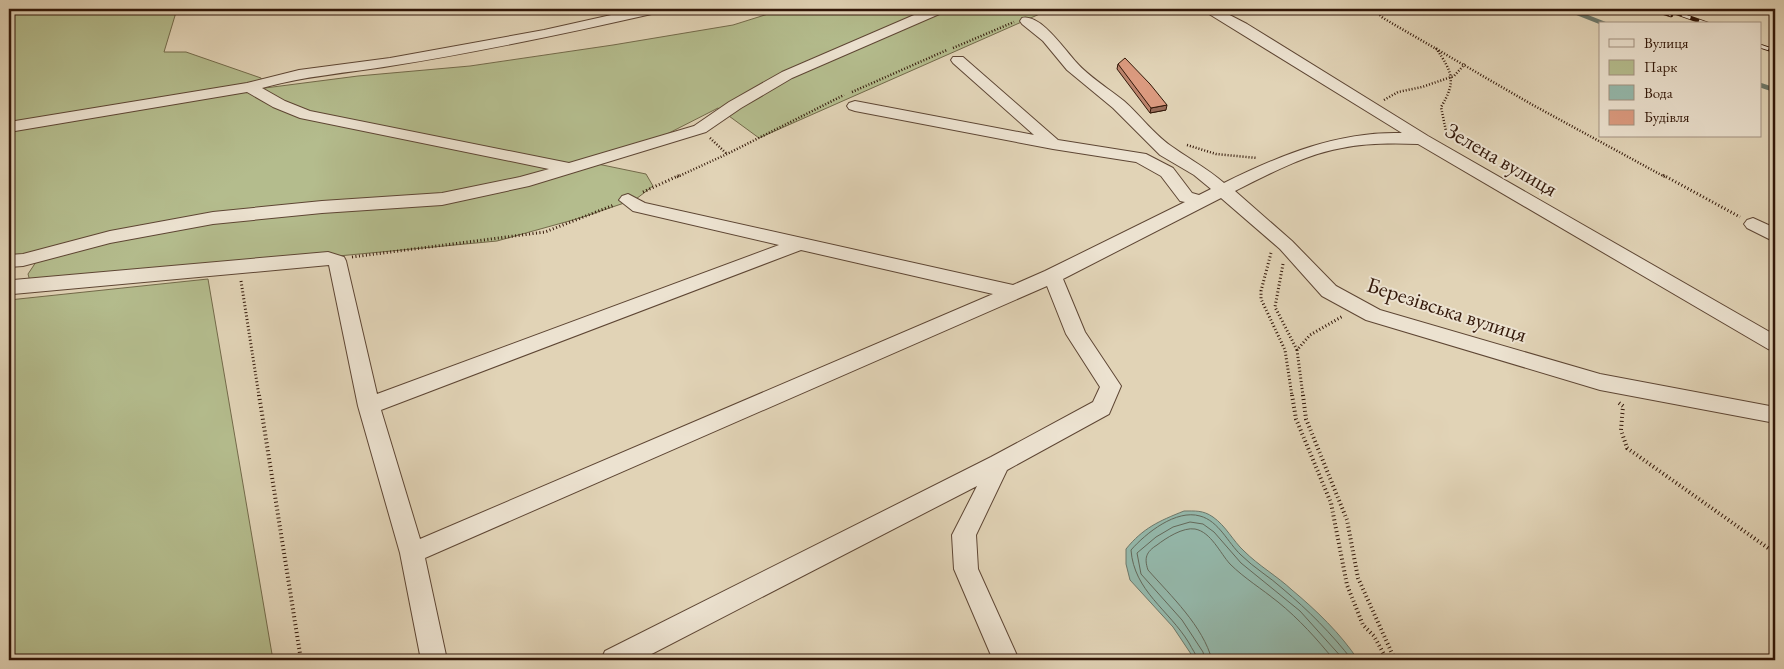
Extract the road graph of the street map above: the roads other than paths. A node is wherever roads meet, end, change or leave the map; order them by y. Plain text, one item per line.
1 (656, 9) edge
2 (939, 9) edge
3 (1208, 9) edge
4 (1021, 21) road end
5 (958, 60) dead end
6 (249, 87) junction
7 (855, 106) dead end
8 (9, 127) edge
9 (1422, 138) junction
10 (1053, 144) junction
11 (568, 168) junction
12 (1221, 190) junction
13 (628, 200) road end
14 (1200, 201) junction
15 (1753, 224) road end
16 (1775, 236) edge
17 (802, 243) junction
18 (9, 261) edge
19 (1052, 276) junction
20 (13, 287) road end
21 (1014, 292) junction
22 (1775, 344) edge
23 (370, 406) junction
24 (1775, 415) edge
25 (999, 464) junction
26 (412, 553) junction
27 (434, 660) edge
28 (614, 660) edge
29 (1006, 660) edge

1 - 6 street
2 - 11 street
3 - 9 street, Зелена вулиця
4 - 12 street, Березівська вулиця
5 - 10 street
6 - 8 street
6 - 11 street
7 - 10 street
9 - 12 street
9 - 22 street, Зелена вулиця
10 - 14 street
11 - 18 street
12 - 14 street
12 - 24 street, Березівська вулиця
13 - 17 street
14 - 19 street
15 - 16 street
17 - 21 street
17 - 23 street
19 - 21 street
19 - 25 street
20 - 23 street
21 - 26 street
23 - 26 street
25 - 28 street
25 - 29 street
26 - 27 street

